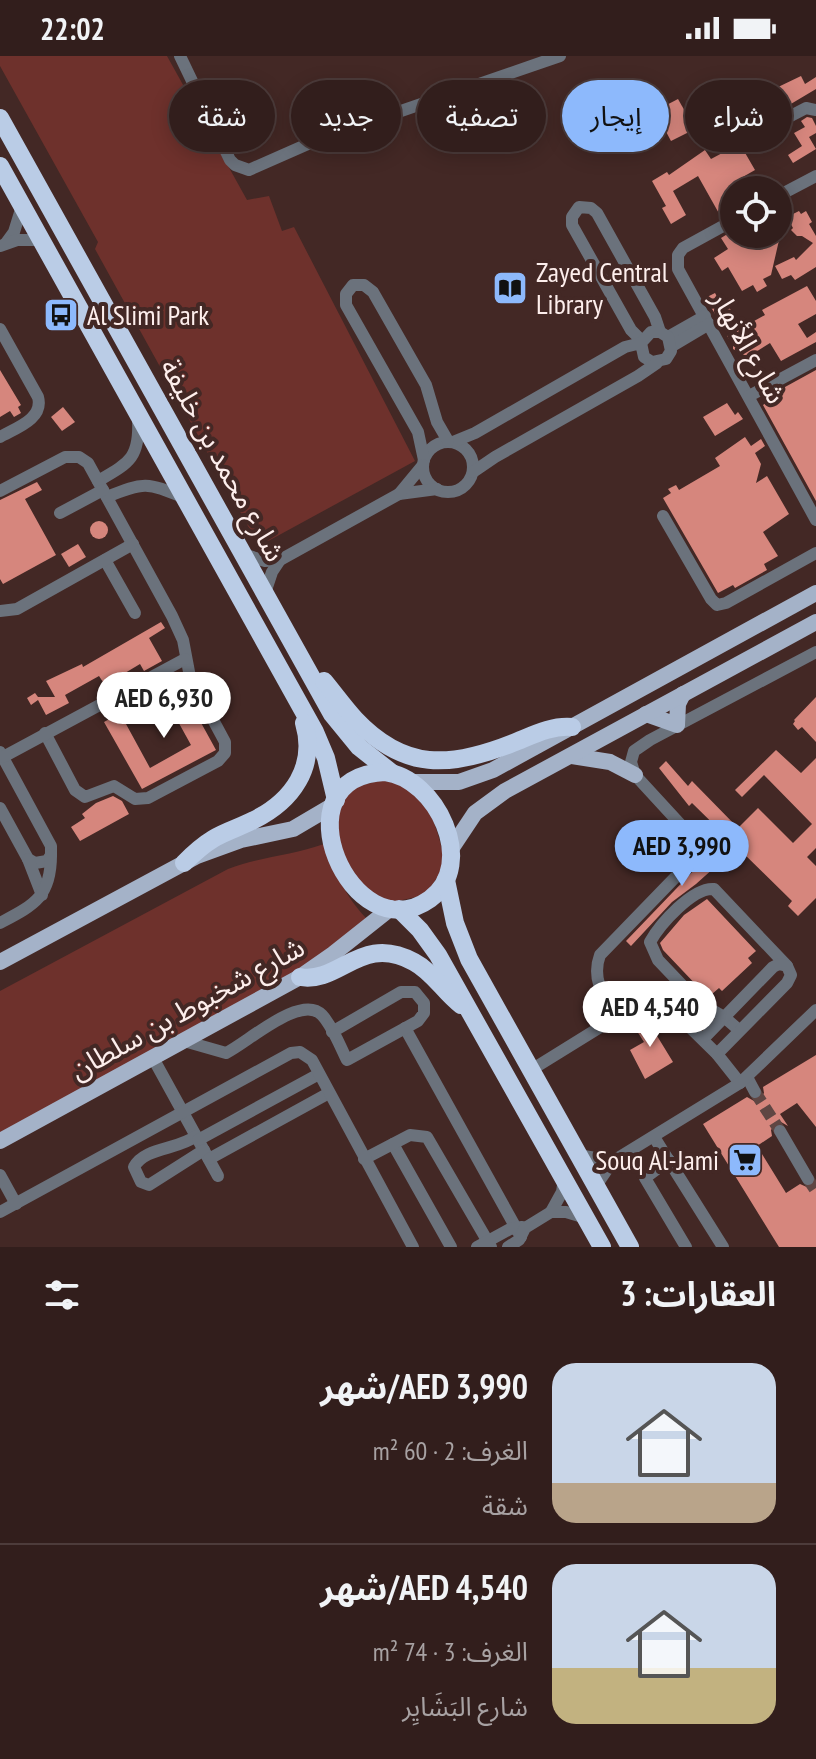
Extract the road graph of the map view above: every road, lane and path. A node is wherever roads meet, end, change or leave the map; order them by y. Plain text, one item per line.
1 (180, 56) edge
2 (560, 56) edge
3 (816, 110) edge
4 (792, 115) edge
5 (0, 118) edge
6 (0, 166) edge
7 (816, 176) edge
8 (792, 189) edge
9 (22, 205) junction
10 (720, 228) edge
11 (42, 240) junction
12 (3, 244) edge
13 (707, 320) junction
14 (0, 329) edge
15 (667, 338) junction
16 (641, 342) junction
17 (816, 360) edge
18 (657, 363) junction
19 (749, 396) junction
20 (138, 414) junction
21 (0, 437) edge
22 (450, 442) junction
23 (424, 462) junction
24 (473, 472) junction
25 (103, 489) junction
26 (437, 489) junction
27 (0, 491) edge
28 (399, 494) junction
29 (185, 498) junction
30 (60, 513) dead end
31 (663, 516) dead end
32 (816, 520) edge
33 (133, 544) junction
34 (816, 553) edge
35 (243, 554) junction
36 (105, 560) junction
37 (280, 560) junction
38 (265, 593) junction
39 (816, 593) edge
40 (0, 611) edge
41 (135, 613) dead end
42 (816, 622) edge
43 (816, 652) edge
44 (185, 659) junction
45 (302, 660) junction
46 (683, 694) junction
47 (298, 701) junction
48 (646, 714) junction
49 (677, 725) junction
50 (572, 727) junction
51 (45, 733) junction
52 (1, 754) edge
53 (572, 756) junction
54 (392, 773) junction
55 (635, 775) junction
56 (412, 782) junction
57 (334, 803) junction
58 (0, 808) edge
59 (451, 849) junction
60 (51, 855) junction
61 (28, 859) junction
62 (184, 863) junction
63 (446, 880) junction
64 (42, 895) junction
65 (395, 908) junction
66 (0, 923) edge
67 (0, 962) edge
68 (787, 966) junction
69 (300, 977) junction
70 (470, 1010) junction
71 (816, 1010) edge
72 (616, 1017) junction
73 (724, 1017) junction
74 (213, 1025) junction
75 (405, 1028) junction
76 (739, 1030) junction
77 (332, 1032) junction
78 (703, 1039) junction
79 (184, 1041) junction
80 (212, 1048) junction
81 (717, 1054) junction
82 (153, 1058) junction
83 (531, 1070) junction
84 (319, 1074) junction
85 (744, 1080) junction
86 (755, 1092) tunnel mouth
87 (329, 1093) junction
88 (183, 1113) junction
89 (780, 1131) tunnel mouth
90 (654, 1137) junction
91 (0, 1141) edge
92 (393, 1144) junction
93 (202, 1146) junction
94 (167, 1148) junction
95 (578, 1155) junction
96 (364, 1159) junction
97 (669, 1160) junction
98 (613, 1161) junction
99 (179, 1168) junction
100 (0, 1175) edge
101 (218, 1176) dead end
102 (564, 1177) junction
103 (808, 1179) dead end
104 (596, 1186) junction
105 (16, 1204) junction
106 (0, 1212) edge
107 (551, 1212) junction
108 (587, 1218) junction
109 (521, 1231) junction
110 (485, 1245) edge
111 (413, 1247) edge
112 (451, 1247) edge
113 (508, 1247) edge
114 (602, 1247) edge
115 (630, 1247) edge
116 (686, 1247) edge
117 (723, 1247) edge

1 - 2 street
3 - 4 street
5 - 35 highway, شارع محمد بن خليفة
6 - 9 highway, شارع محمد بن خليفة
7 - 8 street
9 - 11 highway, شارع محمد بن خليفة
9 - 12 street
10 - 13 street, شارع الأنهار
11 - 12 street
11 - 20 highway, شارع محمد بن خليفة
13 - 15 street
13 - 19 street, شارع الأنهار
14 - 21 street
15 - 16 street
15 - 16 street
15 - 18 street
16 - 18 street
16 - 22 street
17 - 19 street
18 - 24 street
19 - 32 street, شارع الأنهار
20 - 25 street
20 - 29 highway, شارع محمد بن خليفة
22 - 23 street
22 - 23 street
22 - 24 street
23 - 26 street
23 - 28 street
24 - 26 street
25 - 27 street
25 - 29 street
25 - 30 street
25 - 33 street
26 - 28 street
28 - 37 street
29 - 47 highway, شارع محمد بن خليفة
31 - 34 street
33 - 36 street
33 - 44 street
35 - 37 street
35 - 38 highway, شارع محمد بن خليفة
36 - 40 street
36 - 41 street
37 - 38 street
38 - 45 highway, شارع محمد بن خليفة
39 - 50 main road
42 - 46 main road
43 - 49 street
44 - 51 street
44 - 51 street
45 - 50 highway
45 - 54 highway, شارع محمد بن خليفة
46 - 48 main road
46 - 49 main road
47 - 57 highway, شارع محمد بن خليفة
47 - 62 highway
48 - 49 main road
48 - 53 main road
49 - 55 street
50 - 56 main road
51 - 52 street
52 - 60 street
53 - 55 main road
53 - 59 main road
54 - 56 highway
54 - 57 highway
55 - 72 street
56 - 59 highway
57 - 62 main road
57 - 65 highway
58 - 61 street
59 - 63 highway
60 - 61 street
60 - 64 street
61 - 64 street
62 - 67 main road
63 - 65 highway
63 - 83 highway
64 - 66 street
65 - 69 main road, شارع شخبوط بن سلطان
65 - 70 highway
68 - 73 street
68 - 73 street
68 - 76 street
69 - 70 highway
69 - 74 main road, شارع شخبوط بن سلطان
70 - 102 highway
71 - 85 street
72 - 78 street
72 - 83 street
73 - 76 street
73 - 78 street
74 - 79 main road, شارع شخبوط بن سلطان
74 - 80 street
75 - 77 street
75 - 77 street
75 - 109 street
76 - 81 street
77 - 80 street
78 - 81 street
79 - 80 street
79 - 82 main road, شارع شخبوط بن سلطان
81 - 85 street
82 - 88 street
82 - 91 main road, شارع شخبوط بن سلطان
83 - 95 highway
84 - 87 street
84 - 88 street
84 - 93 street
85 - 86 street
85 - 90 street
87 - 93 street
87 - 96 street
88 - 93 street
88 - 105 street
89 - 103 street
90 - 97 street
90 - 98 street
92 - 96 street
92 - 110 street
92 - 112 street
93 - 94 street
93 - 99 street
93 - 101 street
94 - 99 street
94 - 99 street
95 - 98 street
95 - 104 highway
96 - 111 street
97 - 116 street
97 - 117 street
98 - 104 street
100 - 105 street
102 - 107 street
102 - 108 highway
104 - 115 highway
105 - 106 street
107 - 108 street
107 - 109 street
108 - 114 highway
109 - 110 street
109 - 113 street

